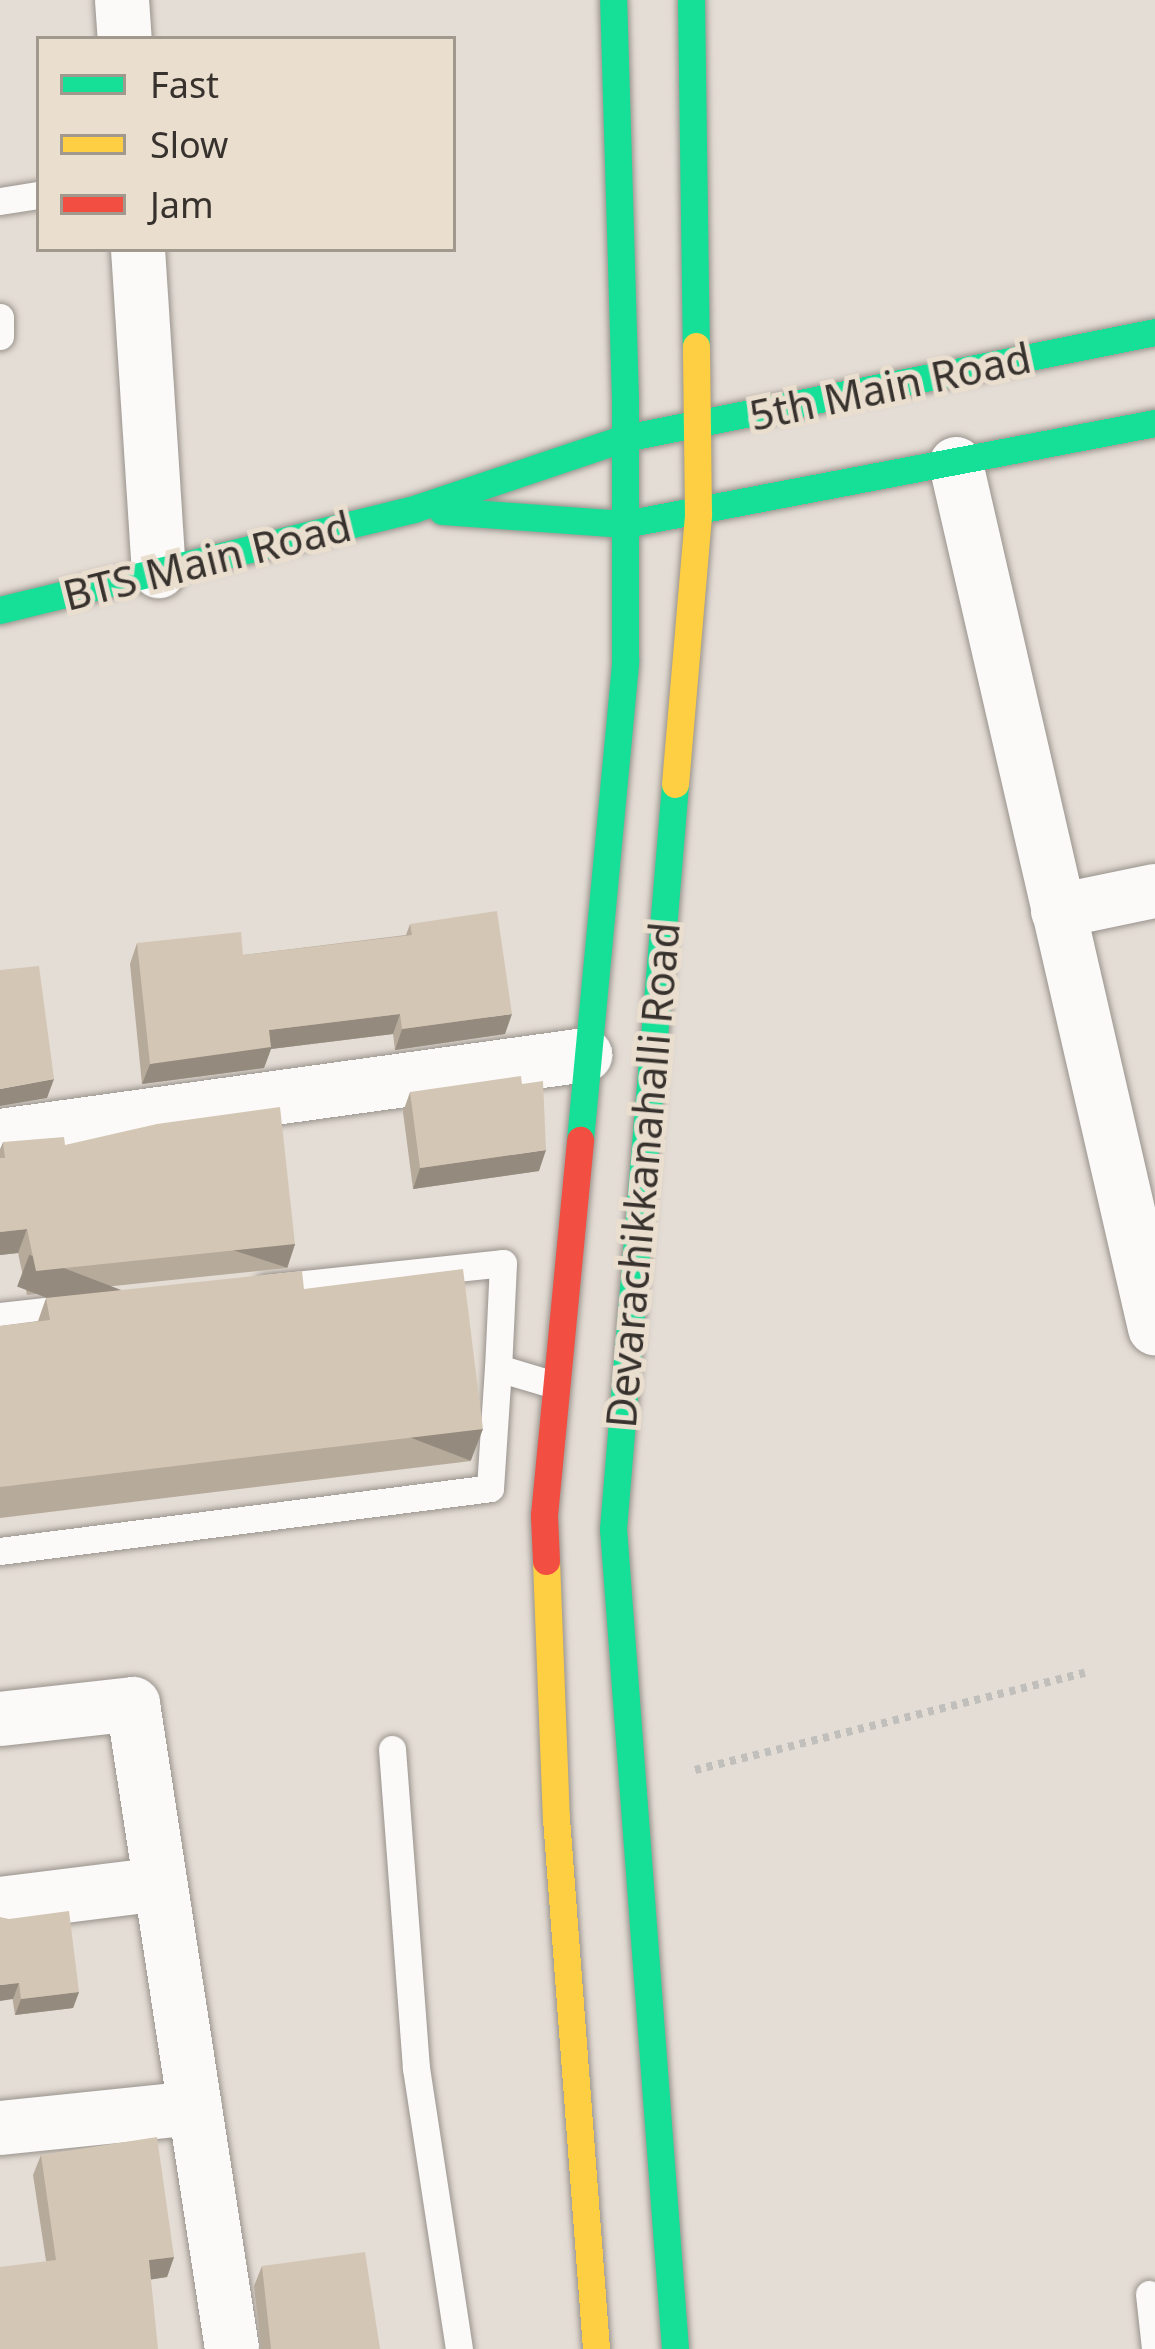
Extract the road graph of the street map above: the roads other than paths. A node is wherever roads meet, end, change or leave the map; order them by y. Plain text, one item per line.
1 (122, 0) edge
2 (614, 0) edge
3 (691, 0) edge
4 (124, 36) edge
5 (36, 195) edge
6 (0, 201) edge
7 (138, 252) edge
8 (0, 317) edge
9 (1155, 332) edge
10 (0, 336) edge
11 (1155, 423) edge
12 (695, 427) junction
13 (625, 438) junction
14 (956, 464) junction
15 (414, 509) junction
16 (698, 514) junction
17 (625, 524) junction
18 (160, 571) junction
19 (0, 610) edge
20 (1155, 891) edge
21 (1058, 911) junction
22 (586, 1055) junction
23 (0, 1136) edge
24 (1145, 1241) edge
25 (229, 1292) edge
26 (92, 1306) edge
27 (0, 1316) edge
28 (1155, 1328) edge
29 (498, 1369) junction
30 (555, 1384) junction
31 (0, 1551) edge
32 (0, 1719) edge
33 (392, 1749) dead end
34 (160, 1884) junction
35 (0, 1904) edge
36 (195, 2108) junction
37 (0, 2128) edge
38 (1150, 2294) dead end
39 (1155, 2348) edge
40 (232, 2349) edge
41 (459, 2349) edge
42 (596, 2349) edge
43 (675, 2349) edge

1 - 4 street
2 - 13 main road, Devarachikkanahalli Road
3 - 12 main road, Devarachikkanahalli Road
5 - 6 lane
7 - 18 street
8 - 10 lane
9 - 12 main road, 5th Main Road
11 - 14 main road, 5th Main Road
12 - 13 main road, 5th Main Road
12 - 16 main road, Devarachikkanahalli Road
13 - 15 main road, BTS Main Road
13 - 17 main road, Devarachikkanahalli Road
14 - 16 main road, 5th Main Road
14 - 21 street
15 - 17 main road, BTS Main Road
15 - 18 main road, BTS Main Road
16 - 17 main road, 5th Main Road
16 - 43 main road, Devarachikkanahalli Road
17 - 22 main road, Devarachikkanahalli Road
18 - 19 main road, BTS Main Road
20 - 21 street
21 - 24 street
22 - 23 street
22 - 30 main road, Devarachikkanahalli Road
24 - 28 street
25 - 29 lane
26 - 27 lane
29 - 30 lane
29 - 31 lane
30 - 42 main road, Devarachikkanahalli Road
32 - 34 street
33 - 41 lane
34 - 35 street
34 - 36 street
36 - 37 street
36 - 40 street
38 - 39 lane

